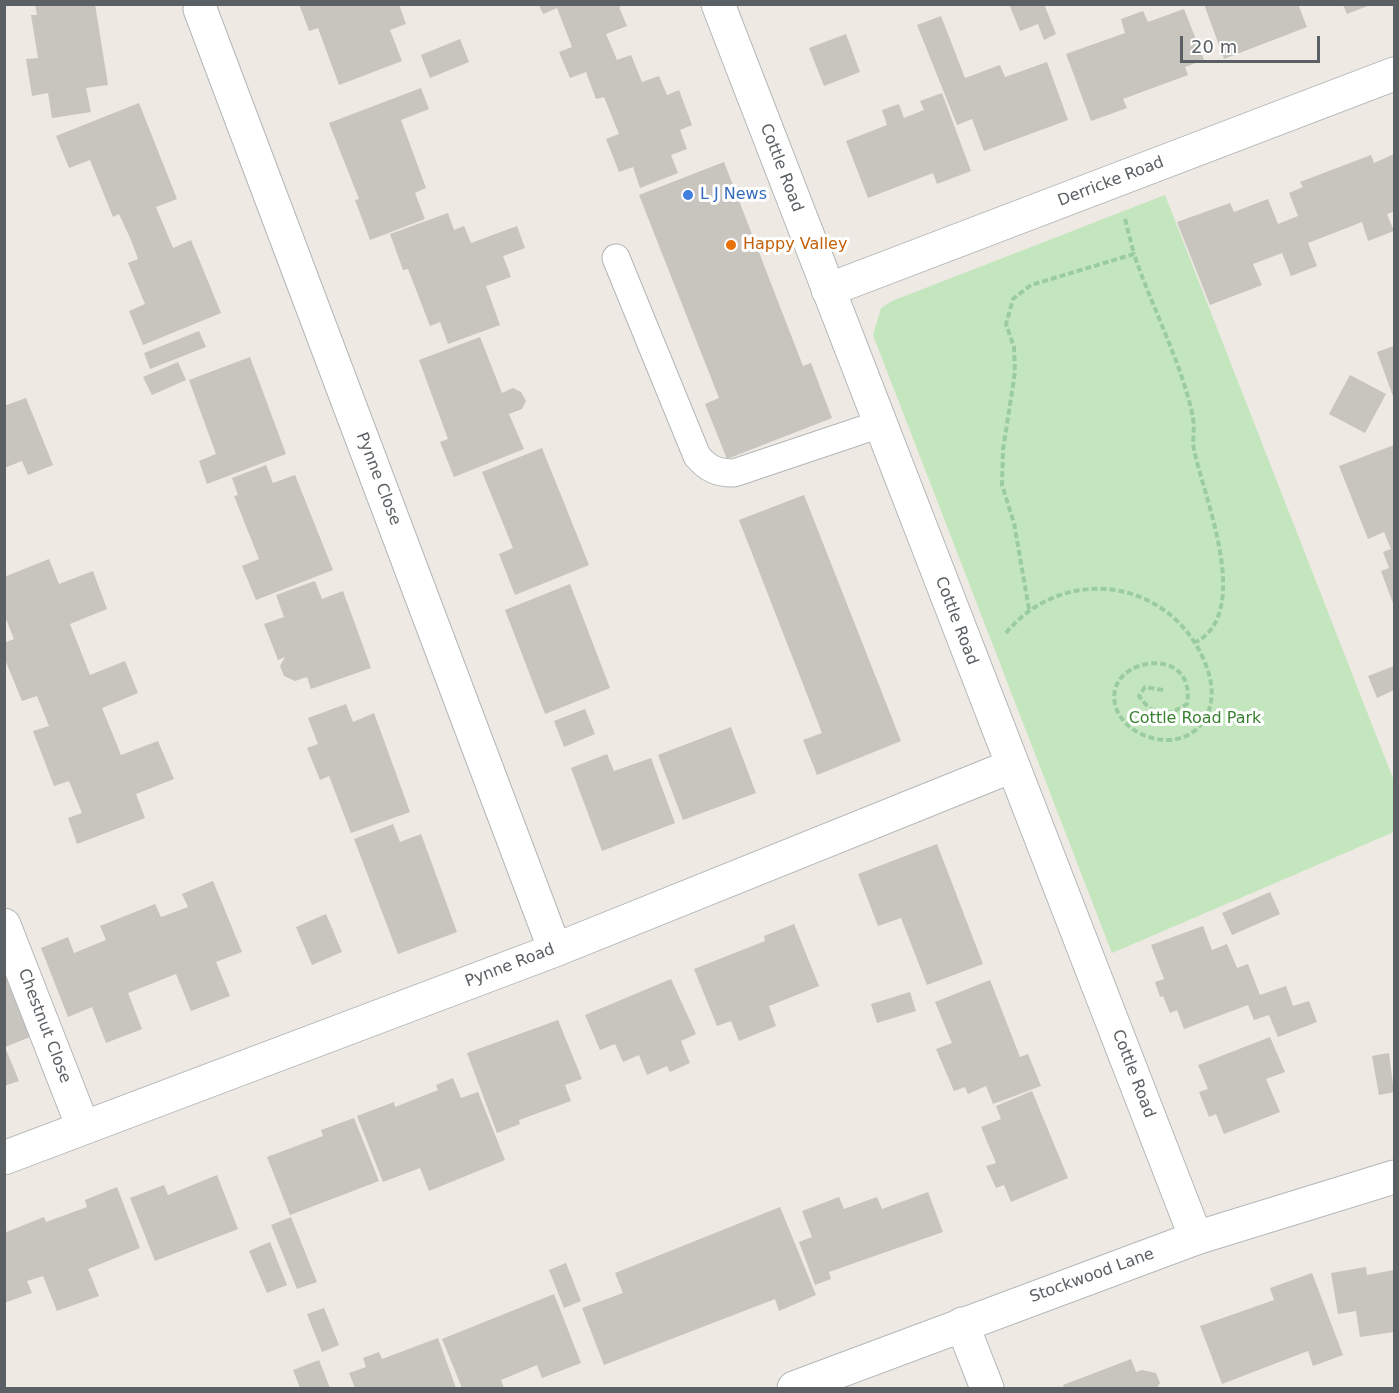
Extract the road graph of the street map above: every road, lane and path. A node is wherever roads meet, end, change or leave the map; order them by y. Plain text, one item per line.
1 (718, 4) edge
2 (200, 9) dead end
3 (1395, 74) edge
4 (616, 258) dead end
5 (828, 290) junction
6 (880, 424) junction
7 (1029, 609) junction
8 (1196, 642) junction
9 (974, 669) junction
10 (1164, 690) dead end
11 (1012, 766) junction
12 (4, 925) edge
13 (555, 950) junction
14 (83, 1127) junction
15 (4, 1158) edge
16 (1395, 1177) edge
17 (1196, 1238) junction
18 (962, 1324) junction
19 (794, 1389) edge
20 (987, 1389) edge

1 - 5 street, Cottle Road
2 - 13 street, Pynne Close
3 - 5 street, Derricke Road
4 - 6 lane
5 - 6 street, Cottle Road
6 - 9 street, Cottle Road
7 - 8 path
7 - 8 path
7 - 9 path
8 - 10 path
9 - 11 street, Cottle Road
11 - 13 street, Pynne Road
11 - 17 street, Cottle Road
12 - 14 street, Chestnut Close
13 - 14 street, Pynne Road
14 - 15 street, Pynne Road
16 - 17 street, Stockwood Lane
17 - 18 street, Stockwood Lane
18 - 19 street, Stockwood Lane
18 - 20 street

